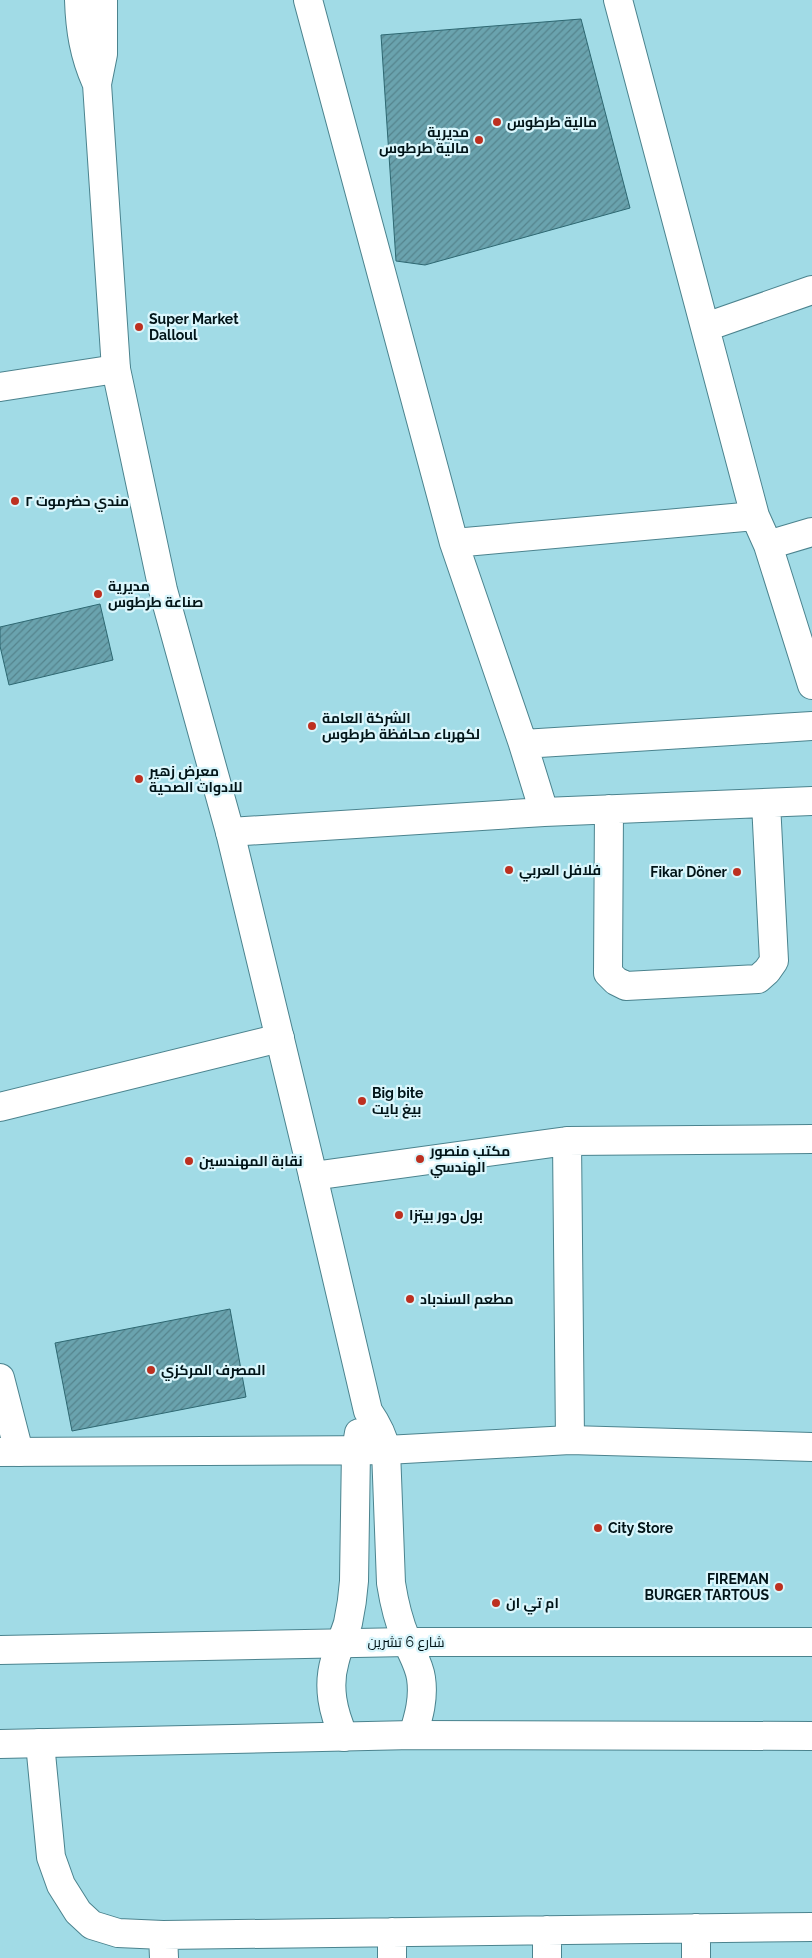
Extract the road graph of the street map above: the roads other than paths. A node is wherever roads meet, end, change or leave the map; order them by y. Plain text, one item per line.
1 (80, 0) edge
2 (103, 0) edge
3 (308, 0) edge
4 (618, 0) edge
5 (97, 84) junction
6 (812, 290) edge
7 (706, 327) junction
8 (116, 369) junction
9 (0, 387) edge
10 (755, 516) junction
11 (812, 532) edge
12 (454, 543) junction
13 (768, 545) junction
14 (812, 685) edge
15 (812, 726) edge
16 (523, 744) junction
17 (812, 800) edge
18 (766, 803) junction
19 (609, 809) junction
20 (544, 812) junction
21 (230, 832) junction
22 (280, 1038) junction
23 (0, 1107) edge
24 (812, 1139) edge
25 (567, 1141) junction
26 (313, 1176) junction
27 (0, 1378) edge
28 (368, 1411) junction
29 (570, 1440) junction
30 (812, 1447) edge
31 (356, 1450) junction
32 (386, 1450) junction
33 (10, 1452) edge
34 (342, 1642) junction
35 (407, 1642) junction
36 (812, 1642) edge
37 (0, 1650) edge
38 (413, 1735) junction
39 (344, 1736) junction
40 (812, 1736) edge
41 (40, 1743) junction
42 (0, 1744) edge
43 (812, 1927) edge
44 (696, 1928) junction
45 (547, 1930) junction
46 (392, 1945) edge
47 (164, 1946) edge
48 (547, 1958) edge
49 (696, 1958) edge

1 - 5 street
2 - 5 street
3 - 12 street
4 - 7 street
5 - 8 street
6 - 7 street
7 - 10 street
8 - 9 street
8 - 21 street
10 - 12 street
10 - 13 street
11 - 13 street
12 - 16 street
13 - 14 street
15 - 16 street
16 - 20 street
17 - 18 street
18 - 19 street
18 - 19 street
19 - 20 street
20 - 21 street
21 - 22 street
22 - 23 street
22 - 26 street
24 - 25 street
25 - 26 street
25 - 29 street
26 - 28 street
27 - 33 street
28 - 31 street
28 - 32 street
29 - 30 street
29 - 32 street
31 - 32 street
31 - 33 street
31 - 34 street
32 - 35 street
34 - 35 street, شارع 6 تشرين
34 - 37 street, شارع 6 تشرين
34 - 39 street
35 - 36 street, شارع 6 تشرين
35 - 38 street
38 - 39 street
38 - 40 street
39 - 41 street
41 - 42 street
41 - 47 street
43 - 44 street
44 - 45 street
44 - 49 street
45 - 46 street
45 - 48 street
46 - 47 street

